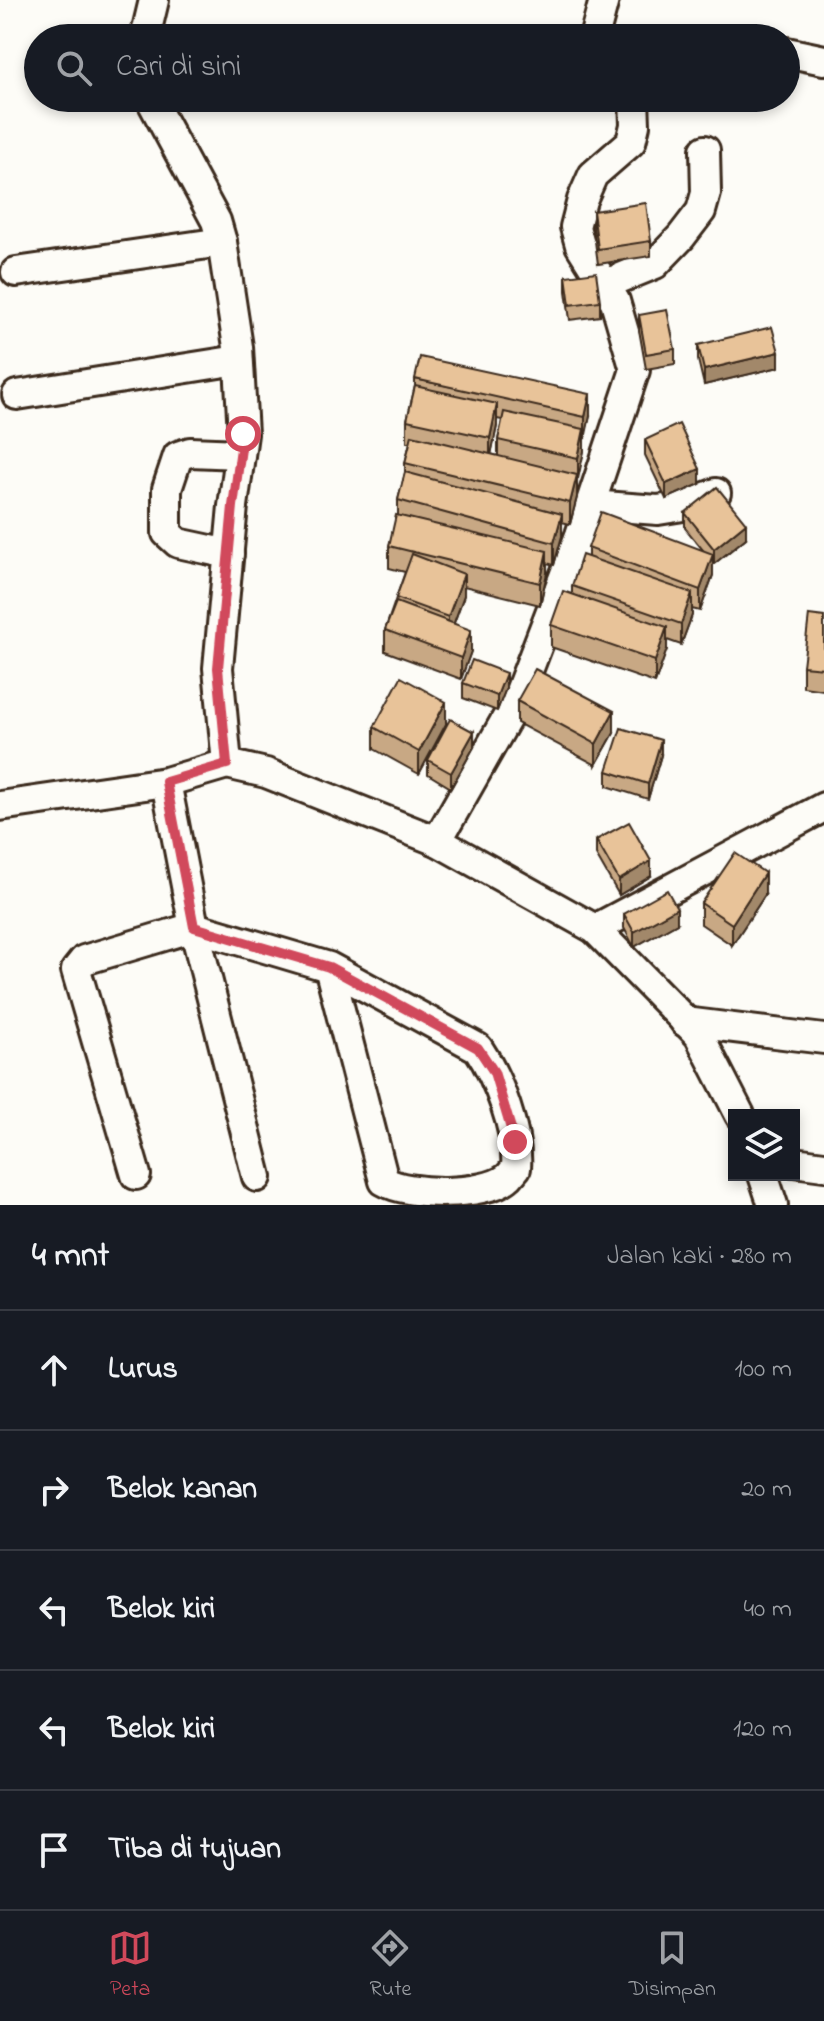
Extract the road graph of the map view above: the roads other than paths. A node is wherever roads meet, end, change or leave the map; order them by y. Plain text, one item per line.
1 (154, 0) edge
2 (604, 0) edge
3 (148, 24) edge
4 (598, 24) edge
5 (800, 55) edge
6 (824, 60) edge
7 (158, 112) edge
8 (635, 112) edge
9 (705, 150) dead end
10 (222, 242) junction
11 (16, 272) dead end
12 (606, 284) junction
13 (238, 360) junction
14 (17, 395) dead end
15 (240, 454) junction
16 (716, 493) edge
17 (590, 505) junction
18 (229, 554) junction
19 (227, 764) junction
20 (166, 782) junction
21 (0, 806) edge
22 (824, 807) edge
23 (437, 841) junction
24 (194, 927) junction
25 (595, 929) junction
26 (329, 967) junction
27 (685, 1022) junction
28 (824, 1039) edge
29 (737, 1109) edge
30 (800, 1163) edge
31 (824, 1166) edge
32 (136, 1175) dead end
33 (257, 1177) dead end
34 (765, 1181) edge
35 (773, 1205) edge

1 - 3 street
2 - 4 street
5 - 6 street
7 - 10 street
8 - 12 street
9 - 12 street
10 - 11 street
10 - 13 street
12 - 17 street
13 - 14 street
13 - 15 street
15 - 18 street
15 - 18 street
16 - 17 street
17 - 23 street
18 - 19 street
19 - 20 street
19 - 23 street
20 - 21 street
20 - 24 street
22 - 25 street
23 - 25 street
24 - 26 street
24 - 32 street
24 - 33 street
25 - 27 street
26 - 26 street
27 - 28 street
27 - 29 street
30 - 31 street
34 - 35 street

